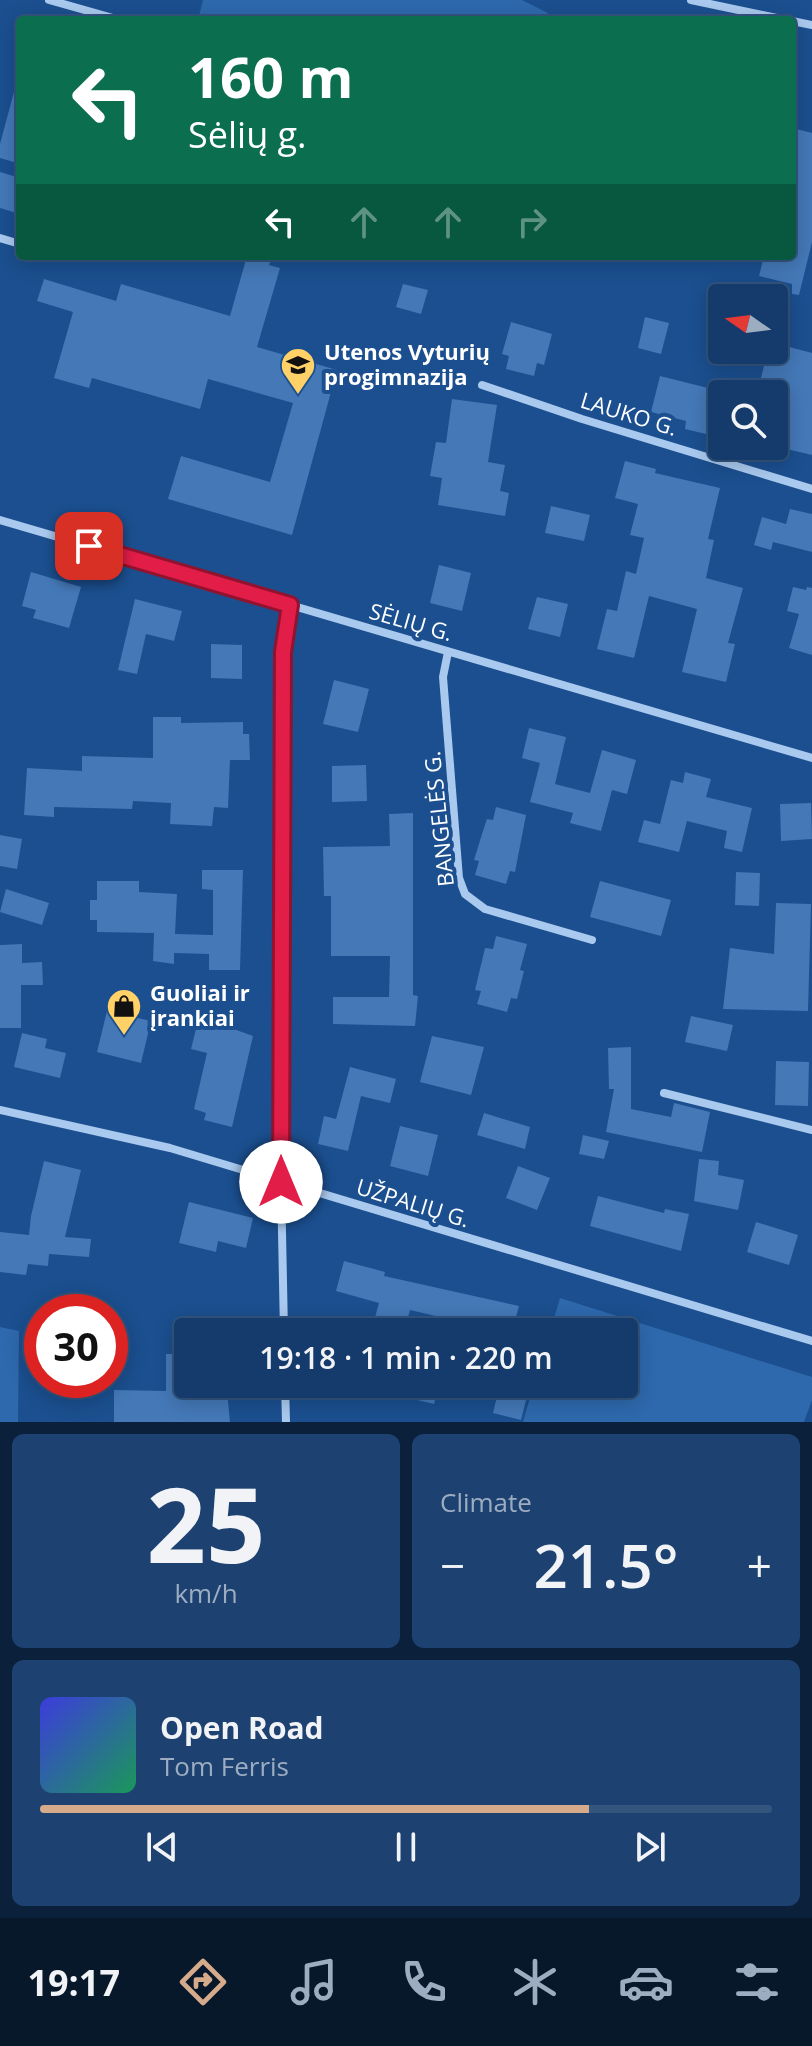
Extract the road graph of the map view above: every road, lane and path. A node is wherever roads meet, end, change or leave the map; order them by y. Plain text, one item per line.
1 (49, 0) edge
2 (691, 0) edge
3 (106, 16) edge
4 (766, 16) edge
5 (482, 385) dead end
6 (812, 489) edge
7 (0, 520) edge
8 (290, 605) junction
9 (448, 652) junction
10 (812, 758) edge
11 (592, 940) dead end
12 (664, 1093) dead end
13 (0, 1110) edge
14 (812, 1130) edge
15 (281, 1182) junction
16 (284, 1318) edge
17 (812, 1341) edge
18 (285, 1398) edge
19 (286, 1422) edge

1 - 3 street
2 - 4 street
5 - 6 street, LAUKO G.
7 - 8 street, SĖLIŲ G.
8 - 9 street, SĖLIŲ G.
8 - 15 street
9 - 10 street, SĖLIŲ G.
9 - 11 street, BANGELĖS G.
12 - 14 street
13 - 15 street, UŽPALIŲ G.
15 - 16 street
15 - 17 street, UŽPALIŲ G.
18 - 19 street

